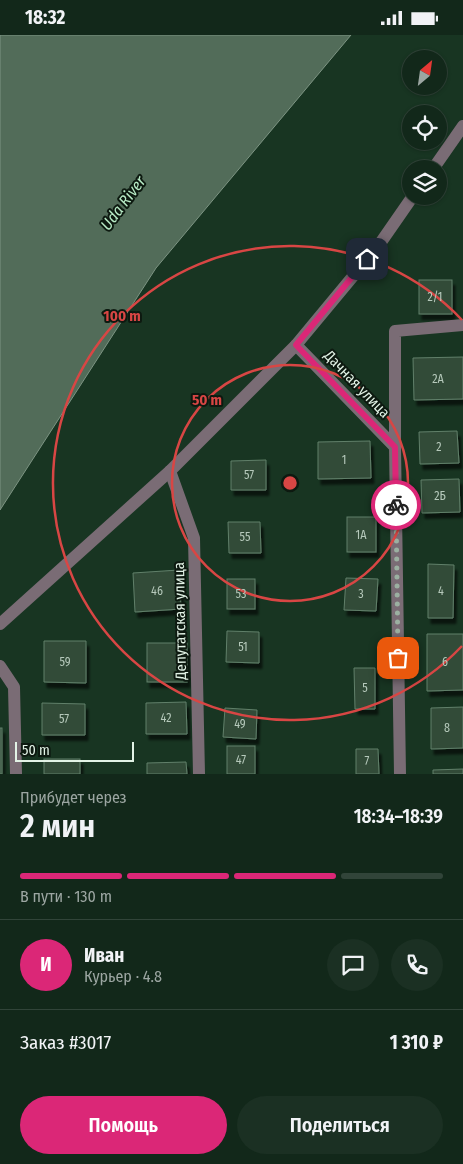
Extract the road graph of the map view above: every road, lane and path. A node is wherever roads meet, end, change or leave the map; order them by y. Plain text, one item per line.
1 (463, 126) edge
2 (439, 160) edge
3 (407, 205) edge
4 (463, 325) edge
5 (296, 345) junction
6 (395, 447) junction
7 (170, 471) junction
8 (0, 625) edge
9 (0, 666) edge
10 (16, 774) edge
11 (200, 774) edge
12 (400, 774) edge

1 - 2 street
3 - 5 street
4 - 6 street, Дачная улица
5 - 6 street, Дачная улица
5 - 7 street
6 - 12 street, Дачная улица
7 - 8 street
7 - 11 street, Депутатская улица
9 - 10 street

